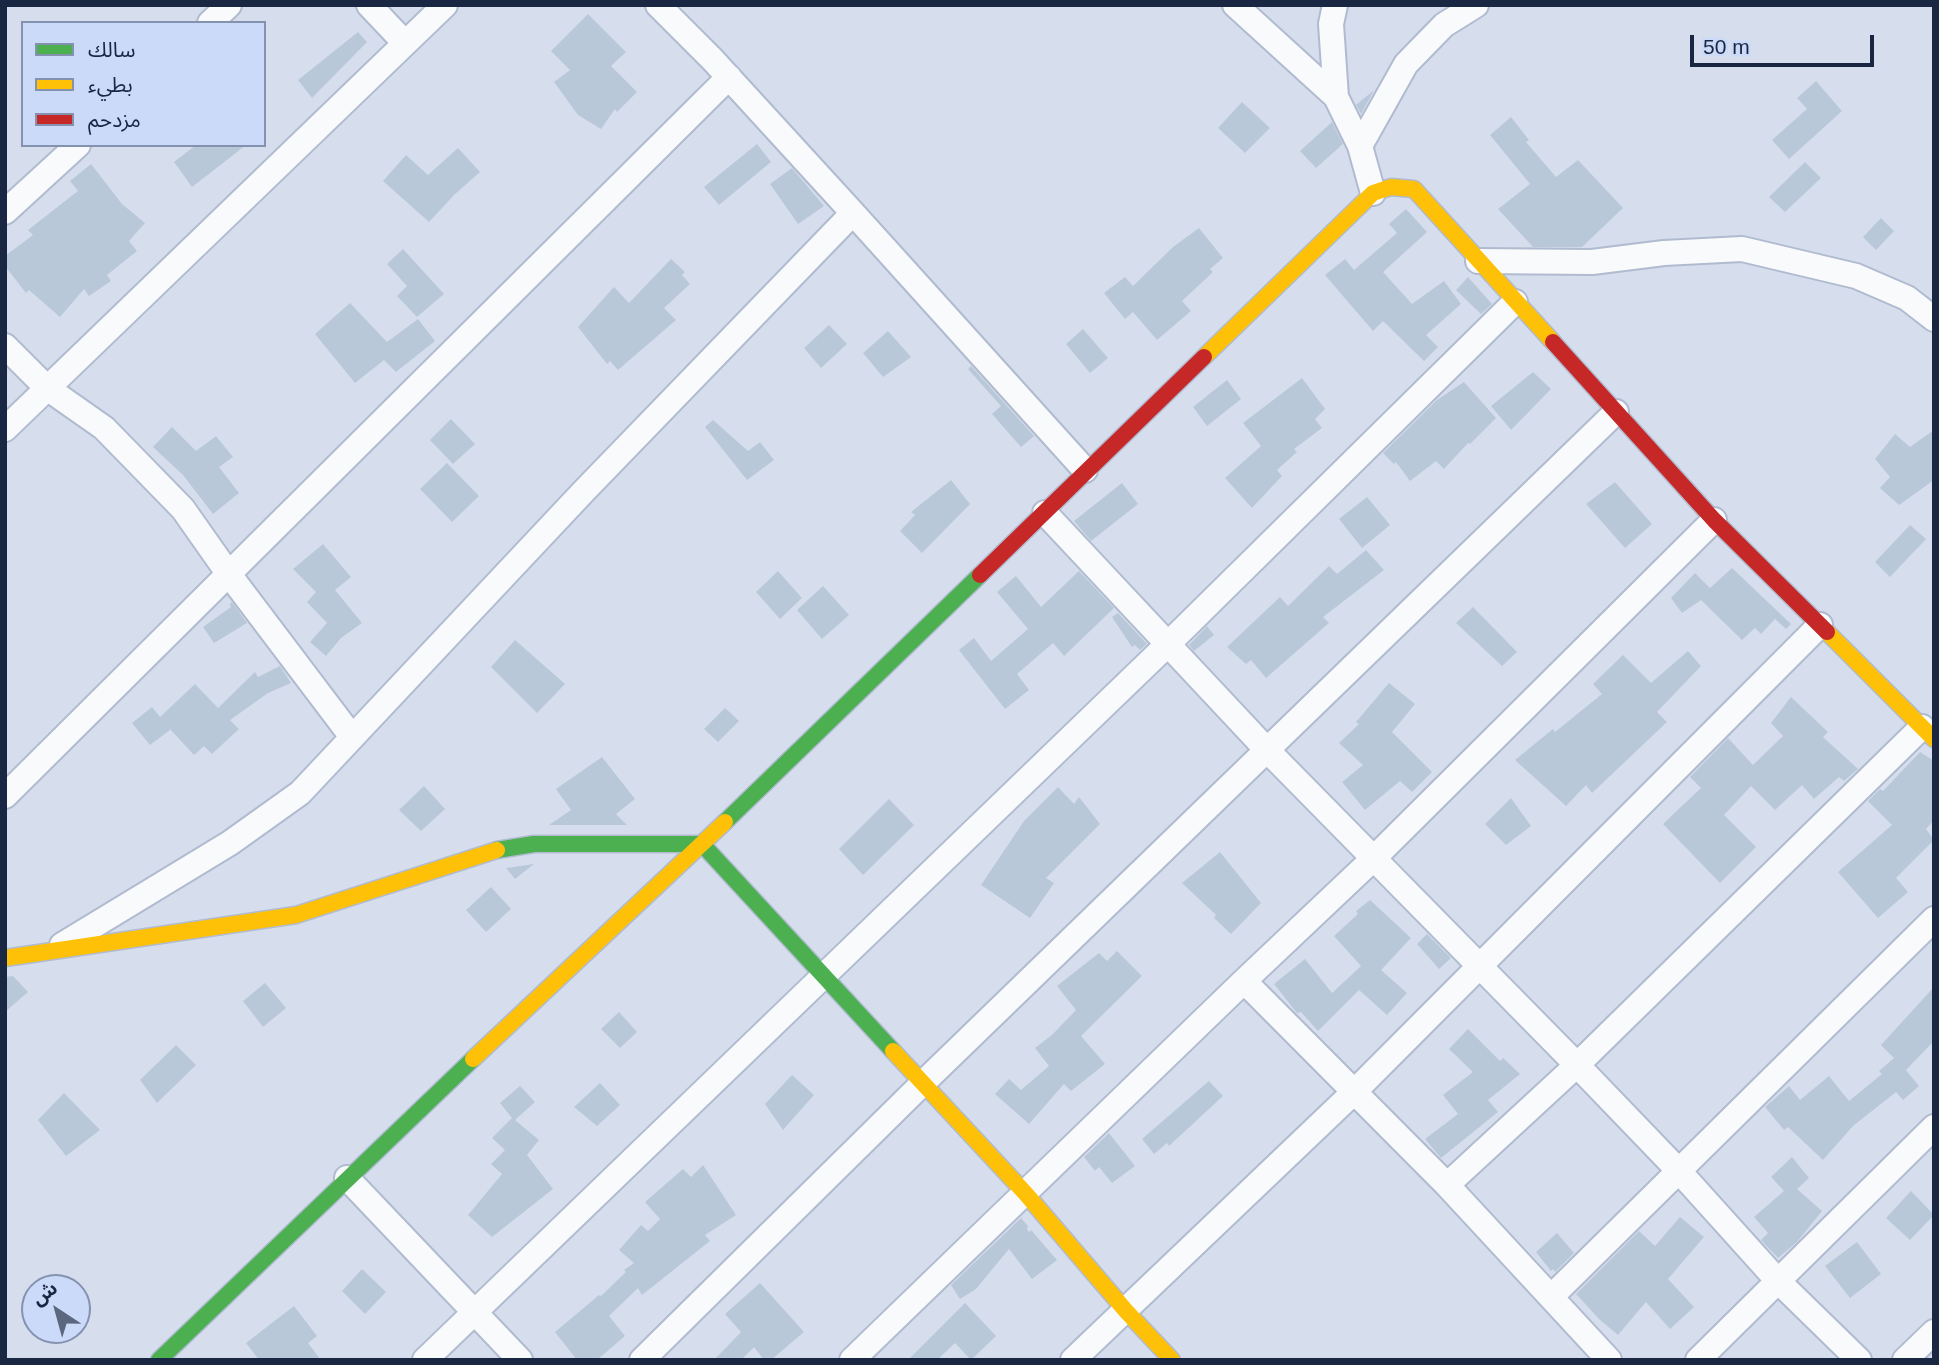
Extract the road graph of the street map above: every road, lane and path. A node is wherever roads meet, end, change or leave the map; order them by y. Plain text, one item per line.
1 (229, 5) edge
2 (369, 5) edge
3 (445, 5) edge
4 (658, 5) edge
5 (1235, 5) edge
6 (1335, 5) edge
7 (1476, 5) edge
8 (212, 21) edge
9 (405, 43) junction
10 (729, 77) junction
11 (1336, 97) junction
12 (1360, 146) junction
13 (76, 147) edge
14 (1373, 193) junction
15 (5, 212) edge
16 (853, 213) junction
17 (1478, 261) junction
18 (1515, 302) junction
19 (1934, 319) edge
20 (5, 346) edge
21 (47, 388) junction
22 (1616, 412) junction
23 (5, 429) edge
24 (1085, 470) junction
25 (1045, 513) junction
26 (1714, 520) junction
27 (228, 573) junction
28 (1820, 625) junction
29 (1168, 645) junction
30 (1928, 733) edge
31 (352, 737) junction
32 (1267, 750) junction
33 (5, 796) edge
34 (702, 844) junction
35 (1373, 859) junction
36 (1934, 919) edge
37 (55, 949) junction
38 (5, 958) edge
39 (1480, 965) junction
40 (825, 975) junction
41 (1244, 981) junction
42 (1577, 1065) junction
43 (924, 1082) junction
44 (1354, 1092) junction
45 (1934, 1127) edge
46 (1678, 1170) junction
47 (348, 1178) junction
48 (1447, 1185) junction
49 (1026, 1194) junction
50 (1778, 1281) junction
51 (1551, 1297) junction
52 (1126, 1311) junction
53 (474, 1313) junction
54 (1934, 1332) edge
55 (159, 1360) edge
56 (425, 1360) edge
57 (520, 1360) edge
58 (642, 1360) edge
59 (852, 1360) edge
60 (1073, 1360) edge
61 (1172, 1360) edge
62 (1609, 1360) edge
63 (1698, 1360) edge
64 (1859, 1360) edge
65 (1905, 1360) edge

1 - 8 street
2 - 9 street
3 - 9 street
4 - 10 street
5 - 11 street
6 - 11 street
7 - 12 street
9 - 21 street
10 - 16 street
10 - 27 street
11 - 12 street
12 - 14 street
13 - 15 street
14 - 17 street
14 - 24 street
16 - 24 street
16 - 31 street
17 - 18 street
17 - 19 street
18 - 22 street
18 - 29 street
20 - 21 street
21 - 23 street
21 - 27 street
22 - 26 street
22 - 32 street
24 - 25 street
25 - 29 street
25 - 34 street
26 - 28 street
26 - 35 street
27 - 31 street
27 - 33 street
28 - 30 street
28 - 39 street
29 - 32 street
29 - 40 street
30 - 42 street
31 - 37 street
32 - 35 street
32 - 43 street
34 - 37 street
34 - 40 street
34 - 47 street
35 - 39 street
35 - 41 street
36 - 46 street
37 - 38 street
39 - 42 street
39 - 44 street
40 - 43 street
40 - 53 street
41 - 44 street
41 - 49 street
42 - 46 street
42 - 48 street
43 - 49 street
43 - 58 street
44 - 48 street
44 - 52 street
45 - 50 street
46 - 50 street
46 - 51 street
47 - 53 street
47 - 55 street
48 - 51 street
49 - 52 street
49 - 59 street
50 - 63 street
50 - 64 street
51 - 62 street
52 - 60 street
52 - 61 street
53 - 56 street
53 - 57 street
54 - 65 street

